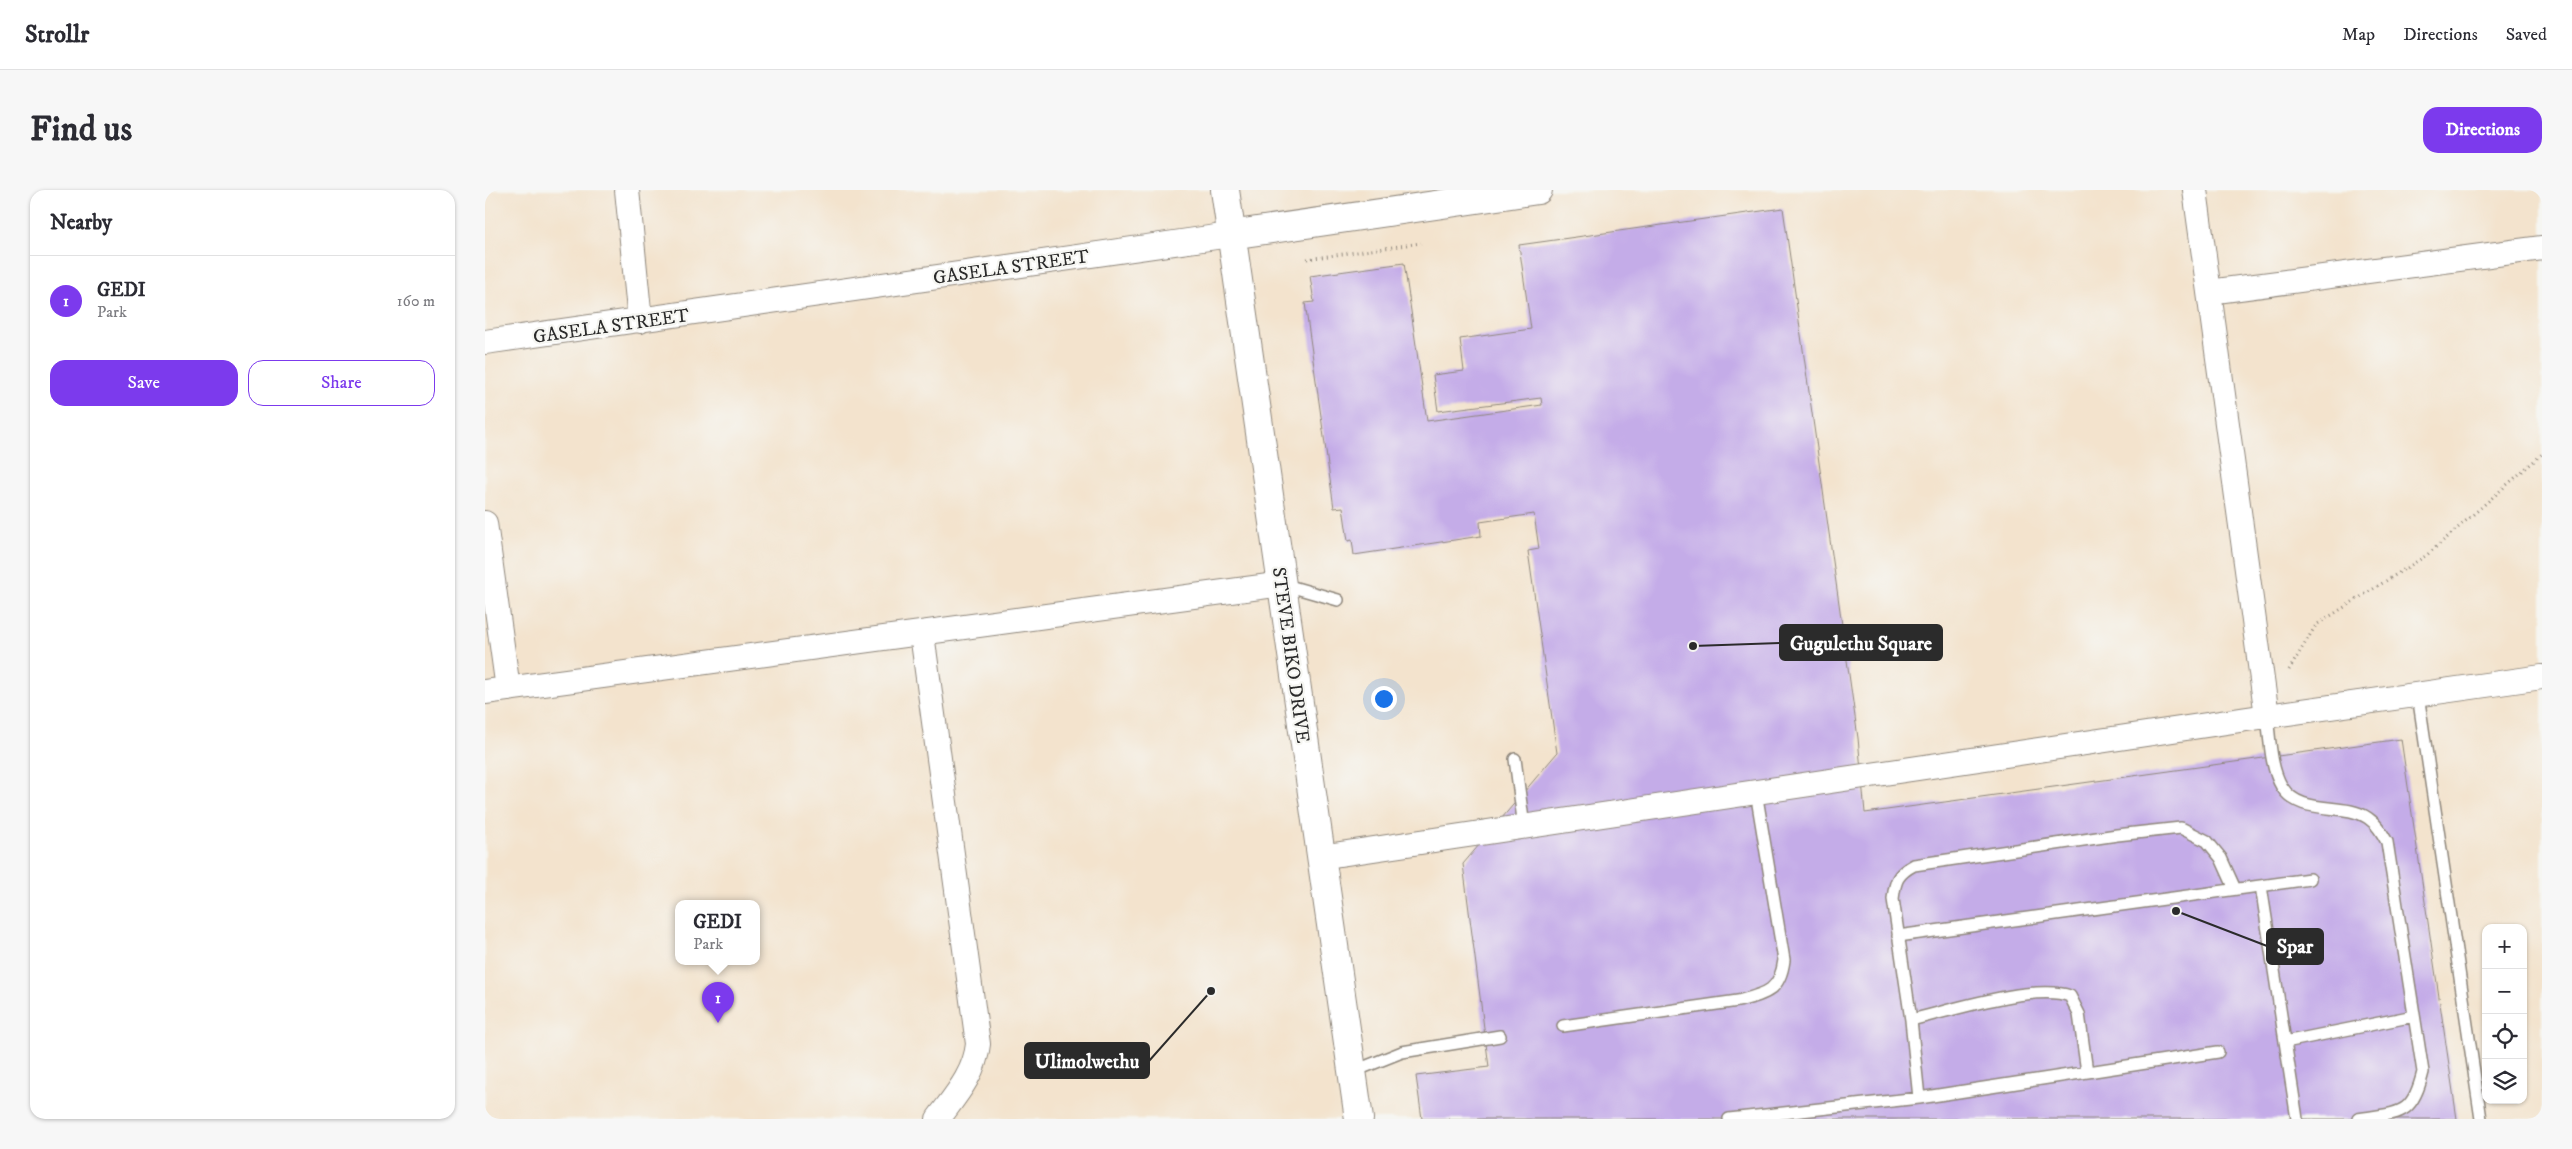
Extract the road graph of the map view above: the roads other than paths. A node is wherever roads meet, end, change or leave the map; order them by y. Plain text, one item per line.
1 (627, 190) edge
2 (1225, 190) edge
3 (1538, 190) edge
4 (2195, 190) edge
5 (1230, 235) junction
6 (2542, 248) edge
7 (2209, 292) junction
8 (640, 321) junction
9 (485, 342) edge
10 (485, 523) edge
11 (1282, 584) junction
12 (1338, 600) dead end
13 (922, 634) junction
14 (2542, 677) edge
15 (496, 691) edge
16 (2418, 695) junction
17 (2267, 716) junction
18 (1515, 760) dead end
19 (1756, 792) junction
20 (1524, 827) junction
21 (1321, 857) junction
22 (2310, 878) dead end
23 (2261, 886) junction
24 (2235, 889) junction
25 (1898, 936) junction
26 (2414, 1016) junction
27 (1911, 1020) junction
28 (1563, 1026) dead end
29 (1500, 1036) dead end
30 (2285, 1042) junction
31 (2219, 1052) dead end
32 (1352, 1072) junction
33 (2087, 1072) junction
34 (1919, 1098) junction
35 (938, 1119) edge
36 (1359, 1119) edge
37 (1729, 1119) edge
38 (2297, 1119) edge
39 (2358, 1119) edge
40 (2481, 1119) edge

1 - 8 street
2 - 5 main road, STEVE BIKO DRIVE
3 - 5 main road, GASELA STREET
4 - 7 street
5 - 8 street, GASELA STREET
5 - 11 main road, STEVE BIKO DRIVE
6 - 7 street
7 - 17 street
8 - 9 street, GASELA STREET
10 - 15 street
11 - 12 lane
11 - 13 street
11 - 21 main road, STEVE BIKO DRIVE
13 - 15 street
13 - 35 street
14 - 16 street
16 - 17 street
16 - 40 lane
17 - 19 street
17 - 26 lane
18 - 20 lane
19 - 20 street
19 - 28 lane
20 - 21 street
21 - 32 main road, STEVE BIKO DRIVE
22 - 23 lane
23 - 24 lane
23 - 30 lane
24 - 25 lane
24 - 25 lane
25 - 27 lane
26 - 30 lane
26 - 39 lane
27 - 33 lane
27 - 34 lane
29 - 32 lane
30 - 38 lane
31 - 33 lane
32 - 36 main road, STEVE BIKO DRIVE
33 - 34 lane
34 - 37 lane

